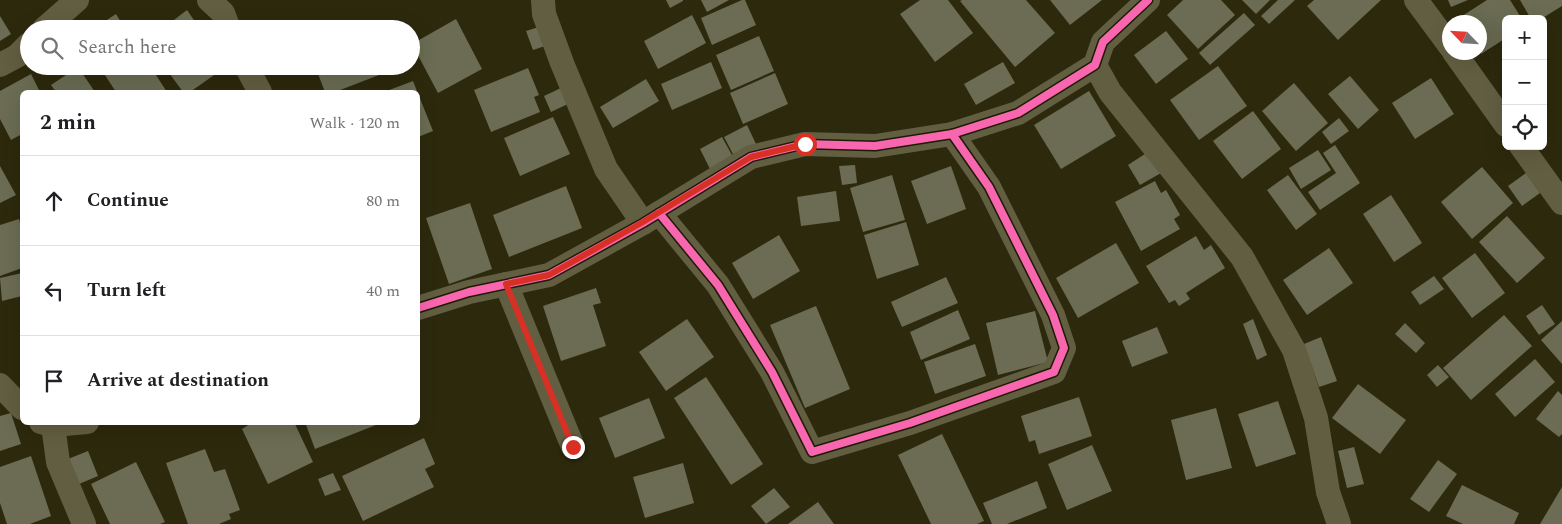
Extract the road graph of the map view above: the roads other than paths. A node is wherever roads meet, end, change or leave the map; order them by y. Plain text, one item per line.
1 (76, 0) edge
2 (209, 0) edge
3 (543, 0) edge
4 (1148, 0) edge
5 (1416, 0) edge
6 (54, 20) edge
7 (226, 20) edge
8 (1442, 35) edge
9 (20, 53) edge
10 (1460, 60) edge
11 (0, 65) edge
12 (1095, 65) junction
13 (251, 75) edge
14 (259, 90) edge
15 (1502, 118) edge
16 (952, 134) junction
17 (1524, 150) edge
18 (1562, 203) edge
19 (651, 218) junction
20 (506, 284) junction
21 (420, 307) edge
22 (0, 385) edge
23 (20, 406) edge
24 (47, 425) edge
25 (573, 447) dead end
26 (84, 524) edge
27 (1339, 524) edge

1 - 6 street
2 - 7 street
3 - 19 street
4 - 12 street
5 - 8 street
9 - 11 street
10 - 15 street
12 - 16 street
12 - 27 street
13 - 14 street
16 - 19 street
16 - 19 street
17 - 18 street
19 - 20 street
20 - 21 street
20 - 25 street
22 - 23 street
24 - 26 street

